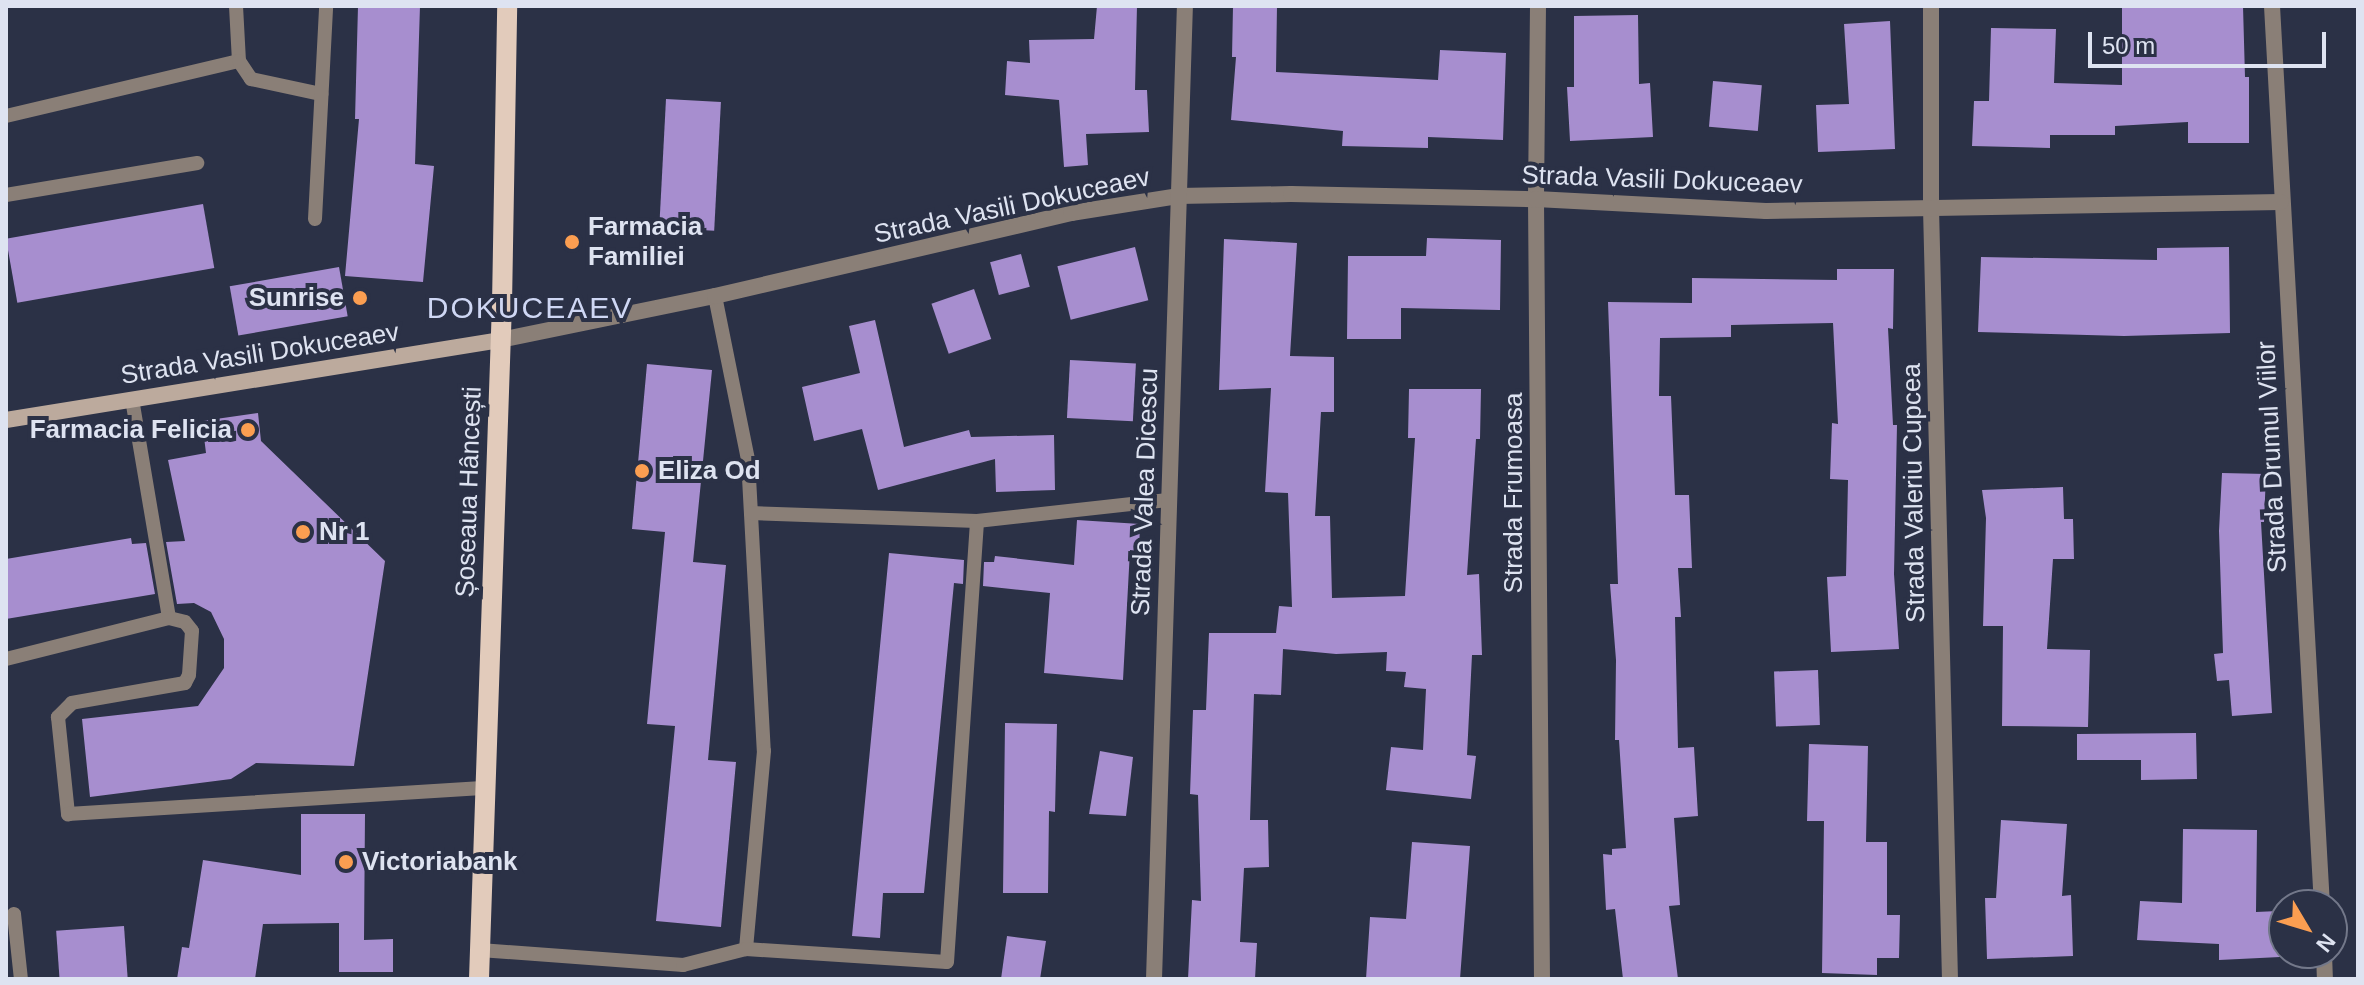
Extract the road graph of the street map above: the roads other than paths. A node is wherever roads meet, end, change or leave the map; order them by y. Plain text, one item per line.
1 (236, 6) edge
2 (326, 6) edge
3 (507, 6) edge
4 (1185, 6) edge
5 (1538, 6) edge
6 (1931, 6) edge
7 (2272, 6) edge
8 (239, 61) junction
9 (321, 94) junction
10 (6, 116) edge
11 (197, 163) dead end
12 (6, 195) edge
13 (1178, 196) junction
14 (1536, 199) junction
15 (2281, 202) junction
16 (1931, 208) junction
17 (315, 219) dead end
18 (715, 296) junction
19 (500, 340) junction
20 (132, 399) junction
21 (6, 420) edge
22 (1168, 500) junction
23 (751, 513) junction
24 (977, 521) junction
25 (169, 618) junction
26 (6, 659) edge
27 (486, 788) junction
28 (2321, 889) edge
29 (14, 914) dead end
30 (746, 949) junction
31 (480, 950) junction
32 (947, 962) junction
33 (21, 979) edge
34 (479, 979) edge
35 (947, 979) edge
36 (1154, 979) edge
37 (1542, 979) edge
38 (1950, 979) edge

1 - 8 lane
2 - 9 lane
3 - 19 main road, Șoseaua Hâncești
4 - 13 street, Strada Valea Dicescu
5 - 14 street, Strada Frumoasa
6 - 16 street, Strada Valeriu Cupcea
7 - 15 street, Strada Drumul Viilor
8 - 9 lane
8 - 10 lane
9 - 17 lane
11 - 12 lane
13 - 14 street, Strada Vasili Dokuceaev
13 - 18 street, Strada Vasili Dokuceaev
13 - 22 street, Strada Valea Dicescu
14 - 16 street, Strada Vasili Dokuceaev
14 - 37 street, Strada Frumoasa
15 - 16 street, Strada Vasili Dokuceaev
15 - 28 street, Strada Drumul Viilor
16 - 38 street, Strada Valeriu Cupcea
18 - 19 street, Strada Vasili Dokuceaev
18 - 23 lane
19 - 20 main road, Strada Vasili Dokuceaev
19 - 27 main road, Șoseaua Hâncești
20 - 21 main road, Strada Vasili Dokuceaev
20 - 25 lane
22 - 24 lane
22 - 36 street, Strada Valea Dicescu
23 - 24 lane
23 - 30 lane
24 - 32 lane
25 - 26 lane
25 - 27 lane
27 - 31 main road, Șoseaua Hâncești
29 - 33 lane
30 - 31 lane
30 - 32 lane
31 - 34 main road, Șoseaua Hâncești
32 - 35 lane

